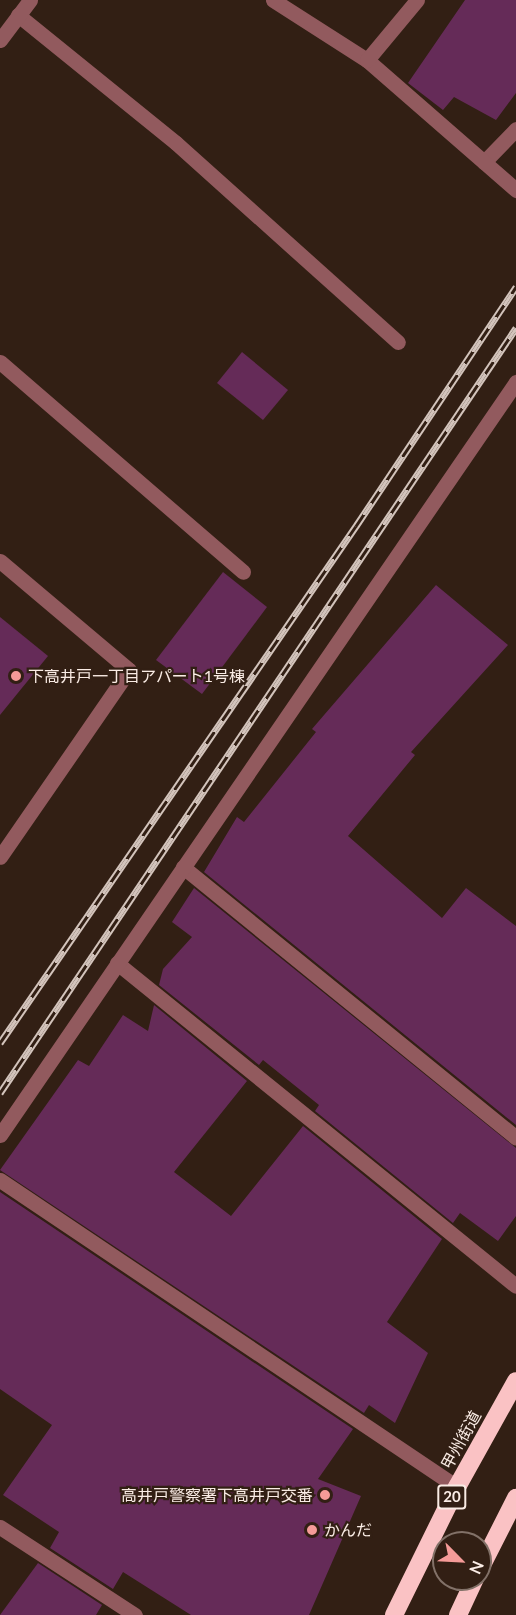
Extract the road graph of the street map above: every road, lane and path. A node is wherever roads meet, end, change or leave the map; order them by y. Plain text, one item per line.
1 (30, 0) edge
2 (273, 0) edge
3 (417, 0) edge
4 (18, 15) junction
5 (0, 40) edge
6 (367, 60) junction
7 (516, 129) edge
8 (484, 162) junction
9 (516, 190) edge
10 (398, 342) dead end
11 (0, 362) edge
12 (516, 382) edge
13 (0, 561) edge
14 (243, 572) dead end
15 (0, 857) edge
16 (183, 867) junction
17 (117, 963) junction
18 (0, 1135) edge
19 (516, 1138) edge
20 (0, 1180) edge
21 (516, 1286) edge
22 (516, 1382) edge
23 (457, 1487) junction
24 (516, 1498) edge
25 (0, 1527) edge
26 (492, 1545) edge
27 (469, 1591) edge
28 (135, 1615) edge
29 (394, 1615) edge
30 (458, 1615) edge

1 - 4 street
2 - 6 street
3 - 6 street
4 - 5 street
4 - 10 street
6 - 8 street
7 - 8 street
8 - 9 street
11 - 14 street
12 - 16 street
13 - 15 street
16 - 17 street
16 - 19 street
17 - 18 street
17 - 21 street
20 - 23 street
22 - 23 highway, 甲州街道 / 20
23 - 29 highway, 甲州街道 / 20
24 - 26 highway
25 - 28 street
27 - 30 highway

